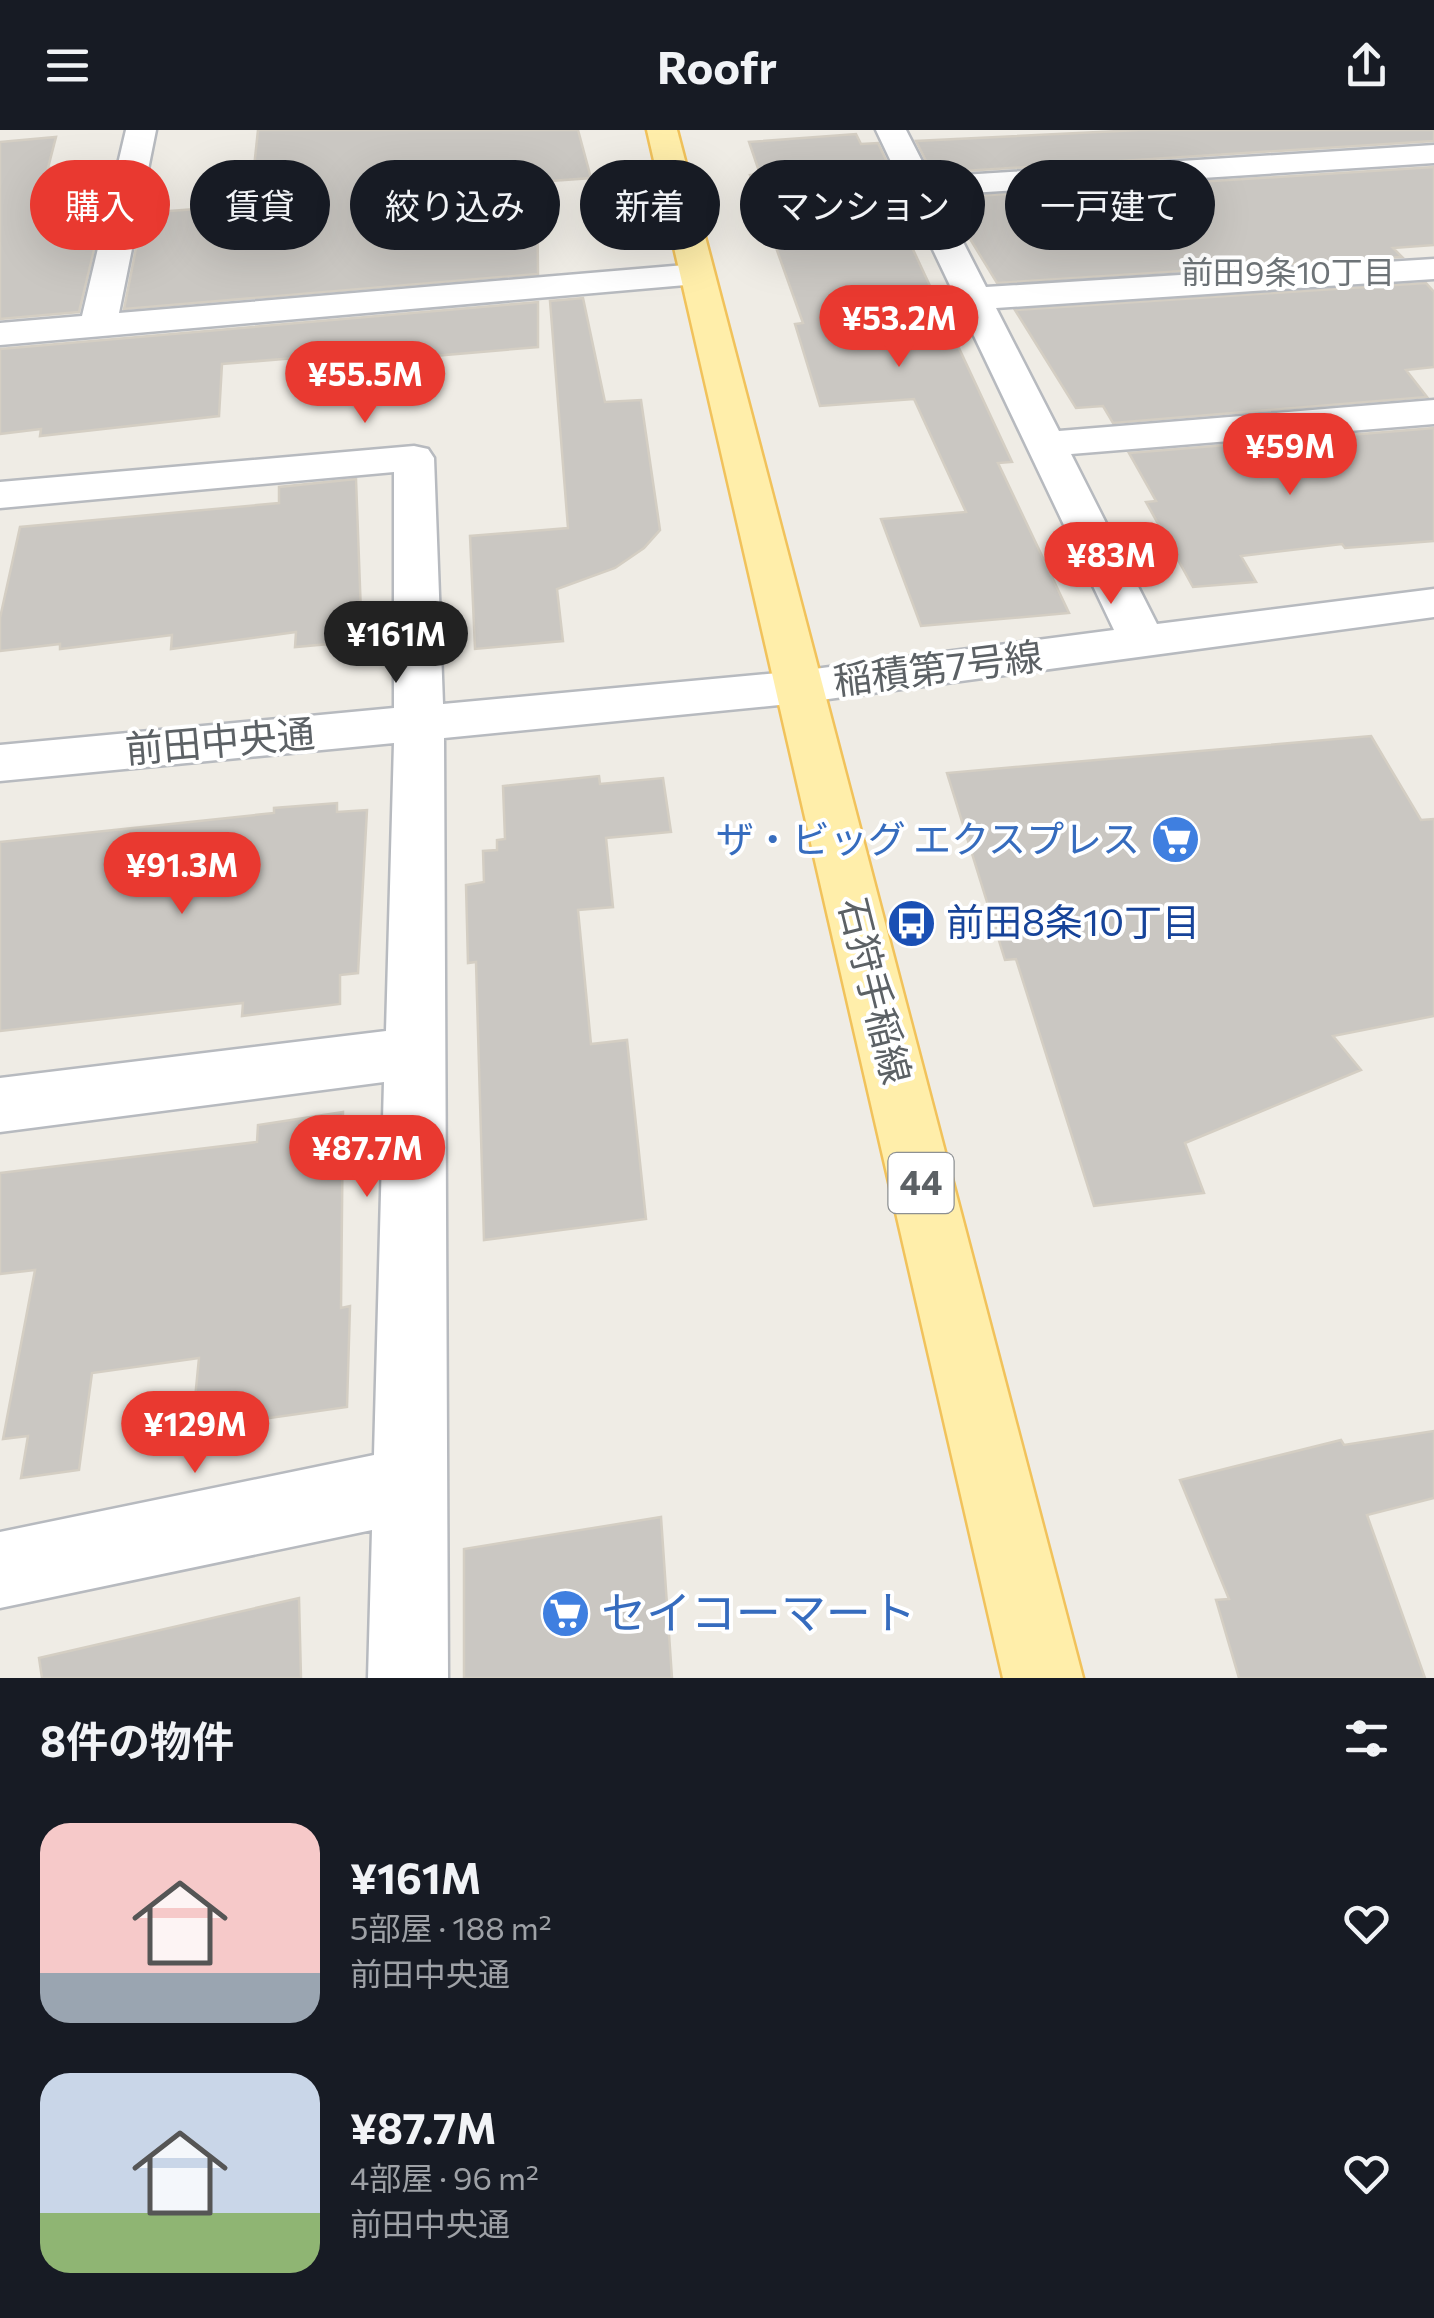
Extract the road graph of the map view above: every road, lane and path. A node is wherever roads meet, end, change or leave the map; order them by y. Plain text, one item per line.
1 (141, 130) edge
2 (662, 130) edge
3 (891, 130) edge
4 (1367, 130) edge
5 (1394, 156) junction
6 (904, 160) edge
7 (1427, 168) edge
8 (985, 183) edge
9 (948, 250) edge
10 (1434, 269) edge
11 (697, 274) junction
12 (972, 299) junction
13 (98, 326) junction
14 (0, 334) edge
15 (1434, 412) edge
16 (1044, 444) junction
17 (0, 495) edge
18 (1434, 603) edge
19 (1143, 642) junction
20 (799, 687) junction
21 (419, 723) junction
22 (0, 763) edge
23 (416, 1053) junction
24 (0, 1105) edge
25 (410, 1484) junction
26 (0, 1570) edge
27 (408, 1678) edge
28 (1043, 1678) edge

1 - 13 street
2 - 11 main road, 石狩手稲線 / 44
3 - 6 street
4 - 5 street
5 - 7 street
5 - 8 street
9 - 12 street
10 - 12 street
11 - 13 street
11 - 20 main road, 石狩手稲線 / 44
12 - 16 street
13 - 14 street
15 - 16 street
16 - 19 street
17 - 21 street
18 - 19 street, 稲積第7号線
19 - 20 street, 稲積第7号線
20 - 21 street, 前田中央通
20 - 28 main road, 石狩手稲線 / 44
21 - 22 street, 前田中央通
21 - 23 street
23 - 24 street
23 - 25 street
25 - 26 street
25 - 27 street

